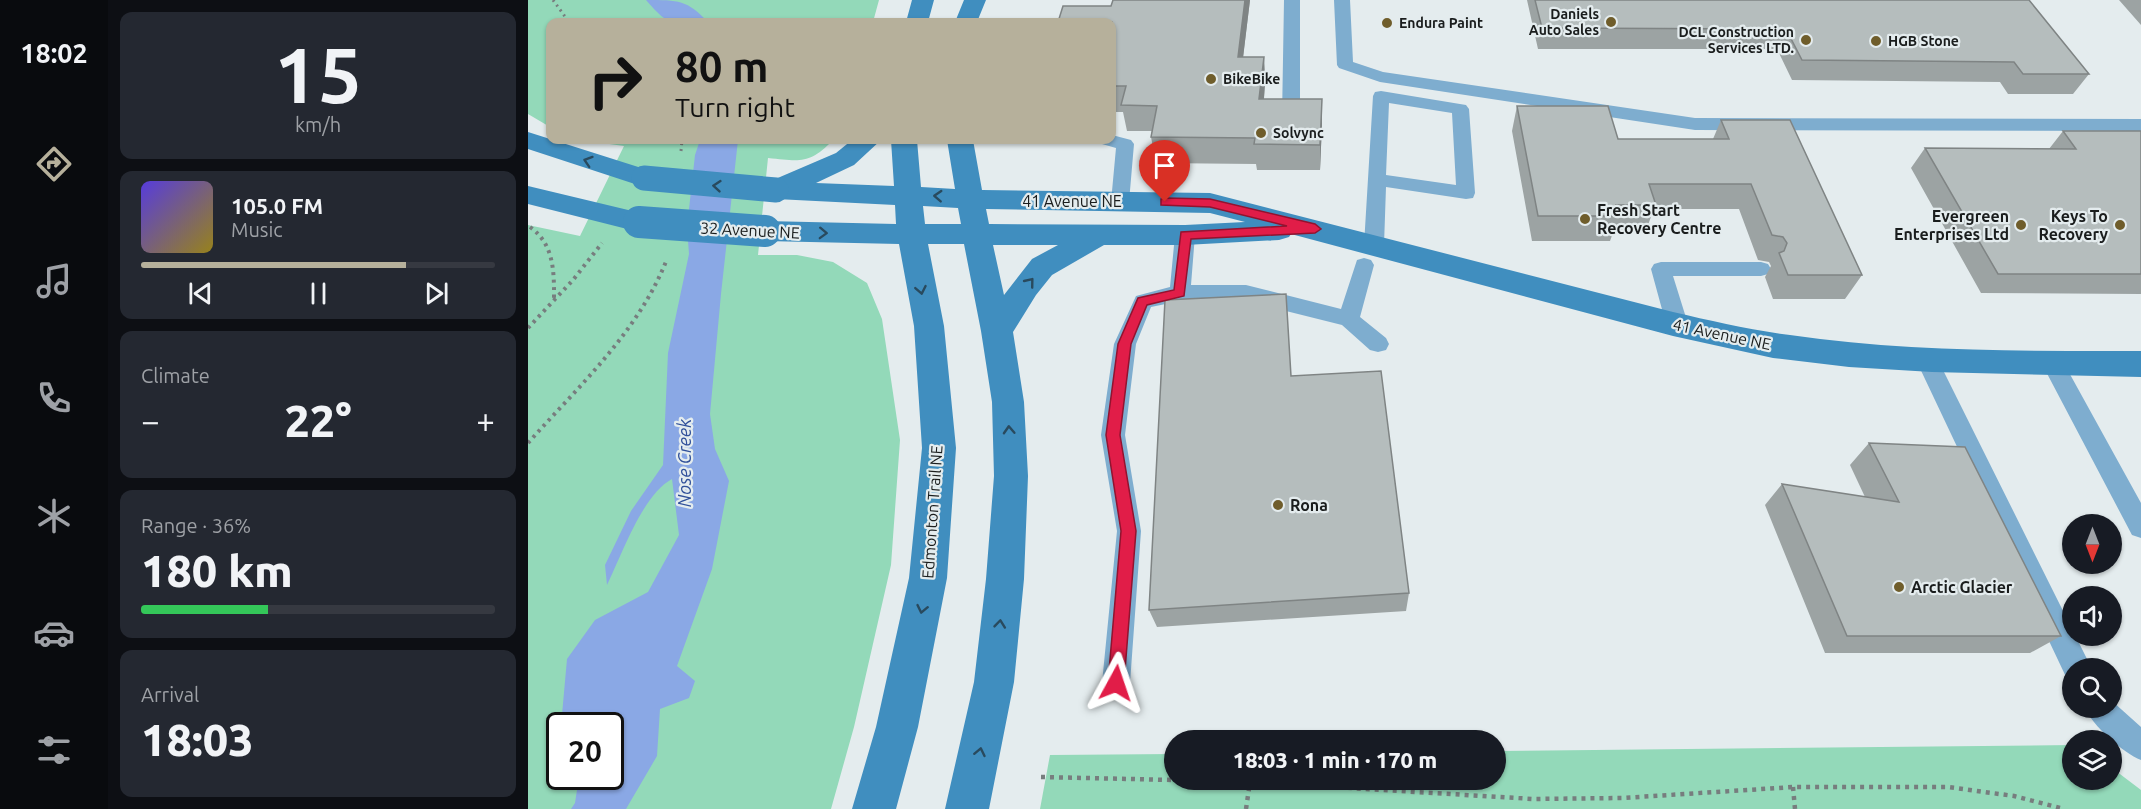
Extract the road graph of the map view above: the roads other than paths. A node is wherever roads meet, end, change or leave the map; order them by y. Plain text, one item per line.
1 (923, 0) edge
2 (975, 0) edge
3 (1292, 0) edge
4 (1342, 0) edge
5 (918, 18) edge
6 (968, 18) edge
7 (1291, 118) edge
8 (2141, 124) edge
9 (528, 140) edge
10 (1116, 142) edge
11 (863, 144) edge
12 (904, 144) edge
13 (961, 144) edge
14 (1378, 180) junction
15 (776, 190) junction
16 (528, 195) edge
17 (907, 195) junction
18 (970, 198) junction
19 (1120, 202) junction
20 (1315, 229) junction
21 (910, 232) junction
22 (976, 232) junction
23 (1103, 233) junction
24 (1185, 235) junction
25 (1369, 255) junction
26 (1761, 269) dead end
27 (1180, 293) junction
28 (1348, 319) junction
29 (1677, 324) junction
30 (998, 331) junction
31 (1378, 344) dead end
32 (1927, 360) junction
33 (2053, 364) junction
34 (2141, 364) edge
35 (2141, 527) edge
36 (2072, 658) edge
37 (1116, 683) dead end
38 (2112, 718) edge
39 (2138, 739) edge
40 (874, 809) edge
41 (967, 809) edge

1 - 5 main road
2 - 6 main road
3 - 7 lane
4 - 8 lane
15 -> 9 main road, bridge
10 - 19 lane
11 - 15 main road
12 - 17 main road, Edmonton Trail NE
13 - 18 main road
14 - 14 lane
14 - 25 lane
15 - 17 main road
16 -> 21 main road, 32 Avenue NE, bridge
18 -> 17 main road
17 - 21 main road, Edmonton Trail NE
18 - 19 main road, 41 Avenue NE
18 - 22 main road
19 - 20 main road, 41 Avenue NE
20 - 24 main road, 41 Avenue NE
20 - 25 main road, 41 Avenue NE
21 - 22 main road, 32 Avenue NE
21 -> 40 main road, Edmonton Trail NE
22 - 23 main road, 41 Avenue NE
22 - 30 main road
23 - 24 main road, 41 Avenue NE
30 -> 23 main road
24 - 27 lane
25 - 28 lane
25 - 29 main road, 41 Avenue NE
26 - 29 lane
27 - 28 lane
27 - 37 lane
28 - 31 lane
29 - 32 main road, 41 Avenue NE
41 -> 30 main road
32 - 33 main road, 41 Avenue NE
32 - 36 lane
33 - 34 main road, 41 Avenue NE
33 - 35 lane
38 - 39 lane

